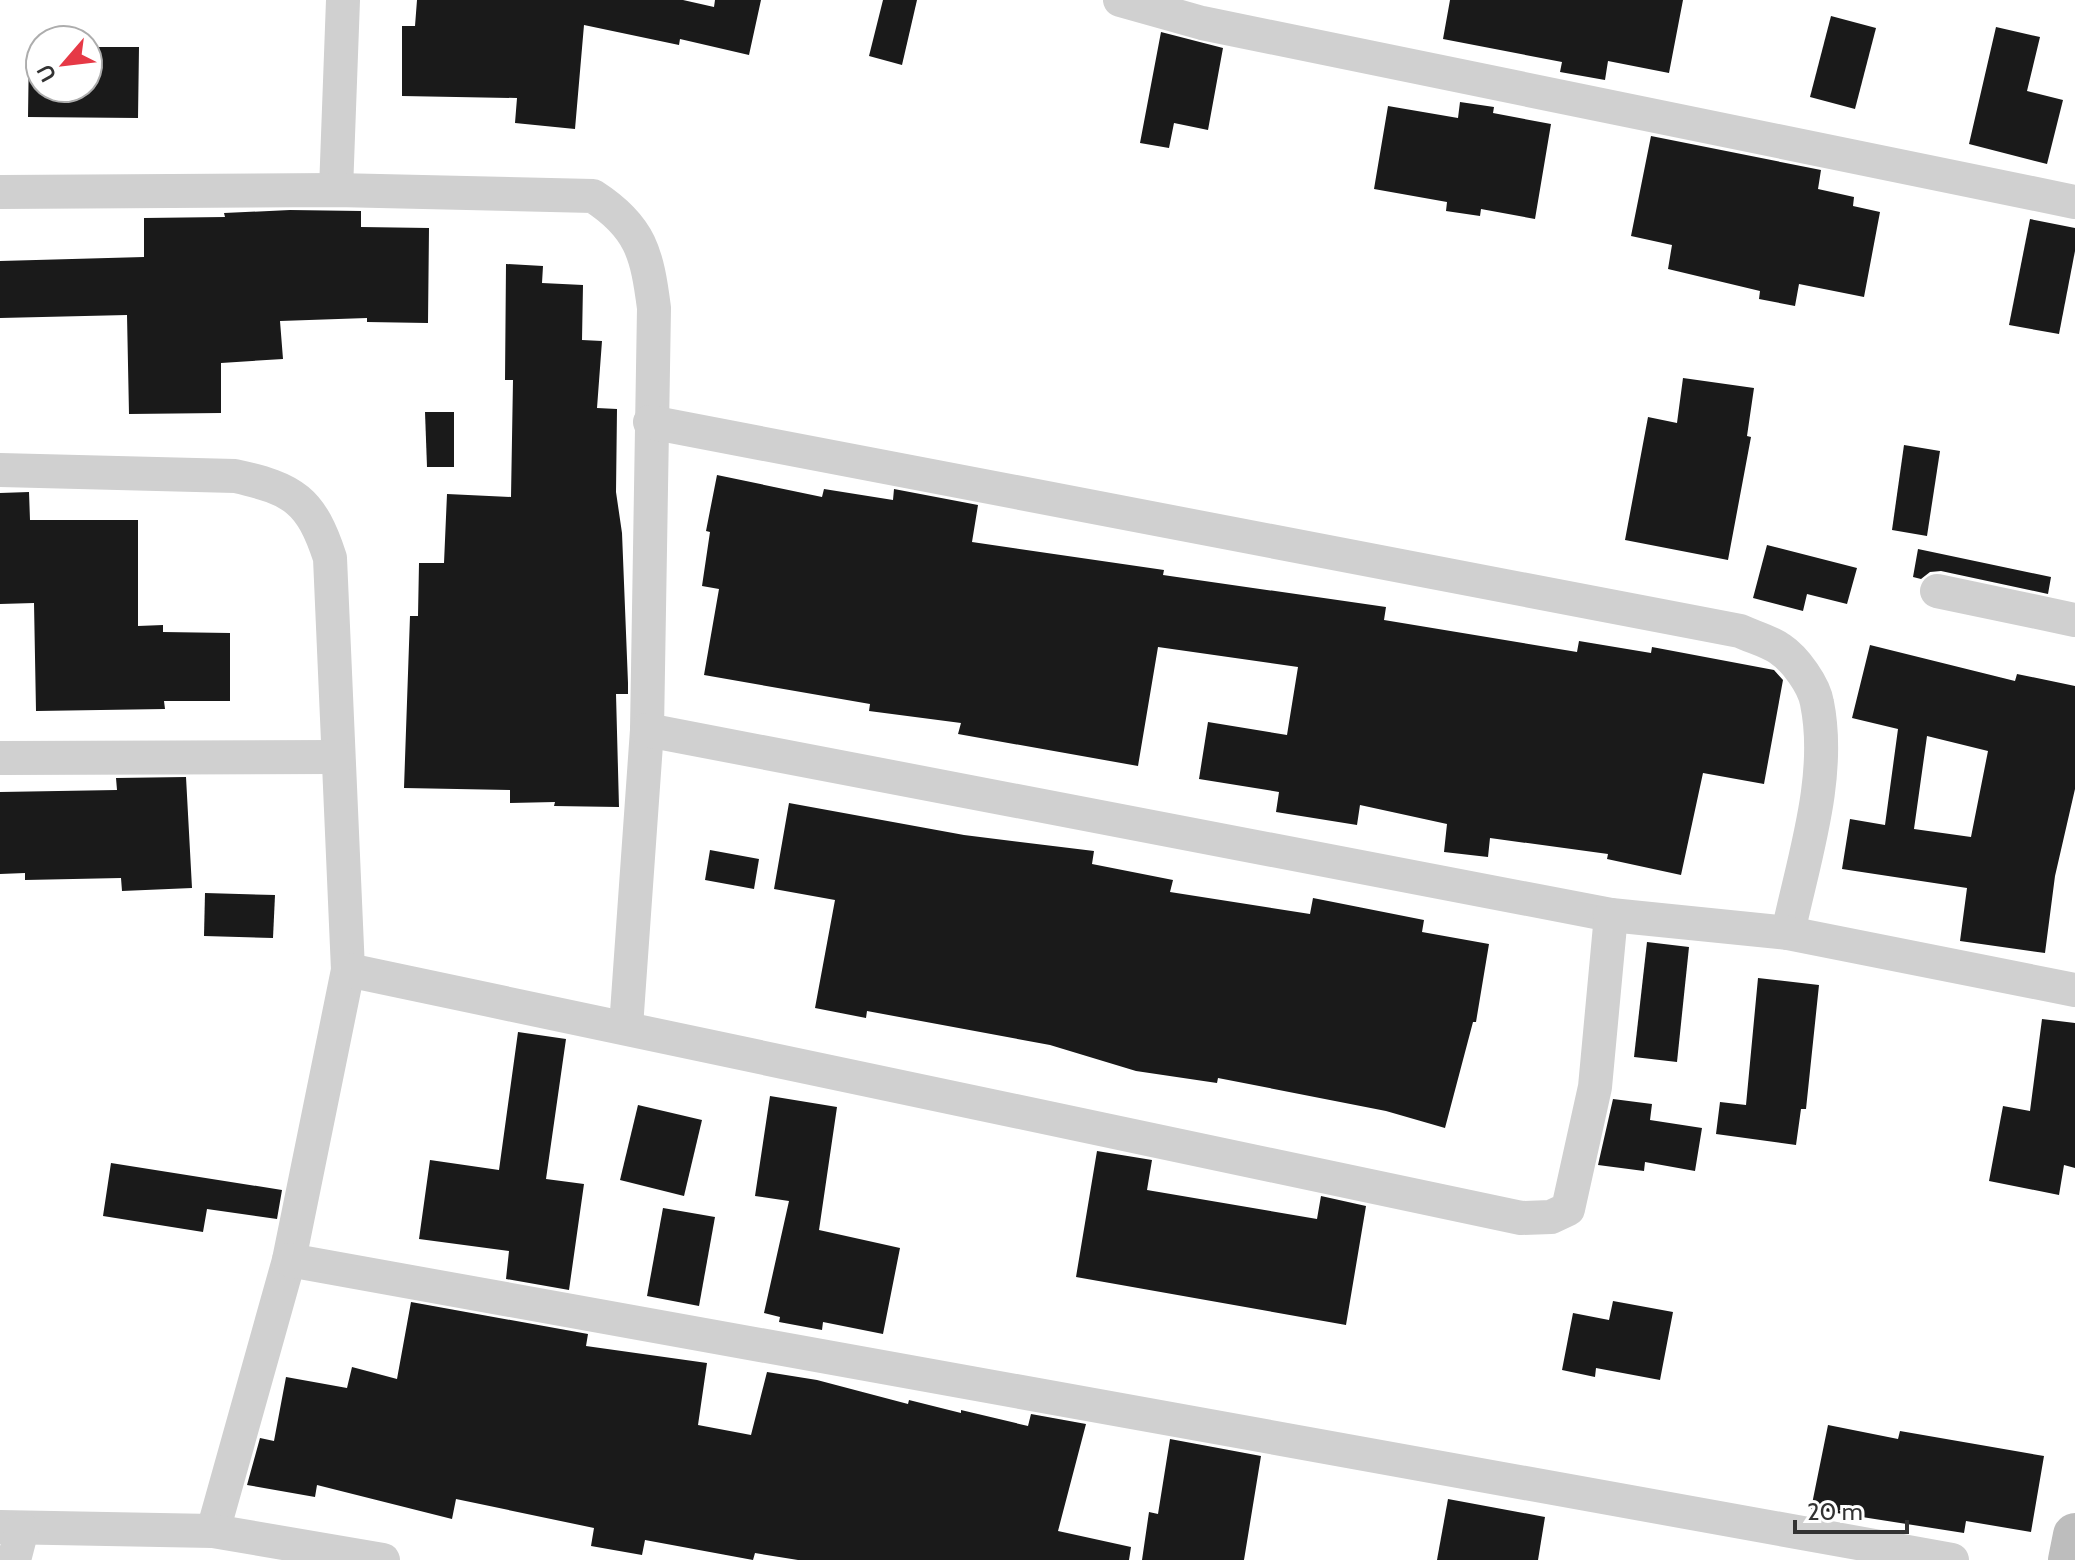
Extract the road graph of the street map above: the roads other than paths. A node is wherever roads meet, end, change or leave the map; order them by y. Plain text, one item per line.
1 (343, 0) edge
2 (1120, 0) edge
3 (336, 190) junction
4 (0, 192) edge
5 (2075, 202) edge
6 (650, 422) junction
7 (0, 470) edge
8 (1937, 591) dead end
9 (2075, 620) edge
10 (647, 730) junction
11 (338, 757) junction
12 (0, 758) edge
13 (1611, 915) junction
14 (1788, 933) junction
15 (348, 970) junction
16 (2075, 990) edge
17 (626, 1027) junction
18 (289, 1260) junction
19 (213, 1531) junction
20 (12, 1539) edge
21 (383, 1560) edge
22 (1952, 1560) edge

1 - 3 street
2 - 5 street
3 - 4 street
3 - 6 street
6 - 10 street
6 - 14 street
7 - 11 street
8 - 9 street
10 - 13 street
10 - 17 street
11 - 12 street
11 - 15 street
13 - 14 street
13 - 17 street
14 - 16 street
15 - 17 street
15 - 18 street
18 - 19 street
18 - 22 street
19 - 20 street
19 - 21 street

